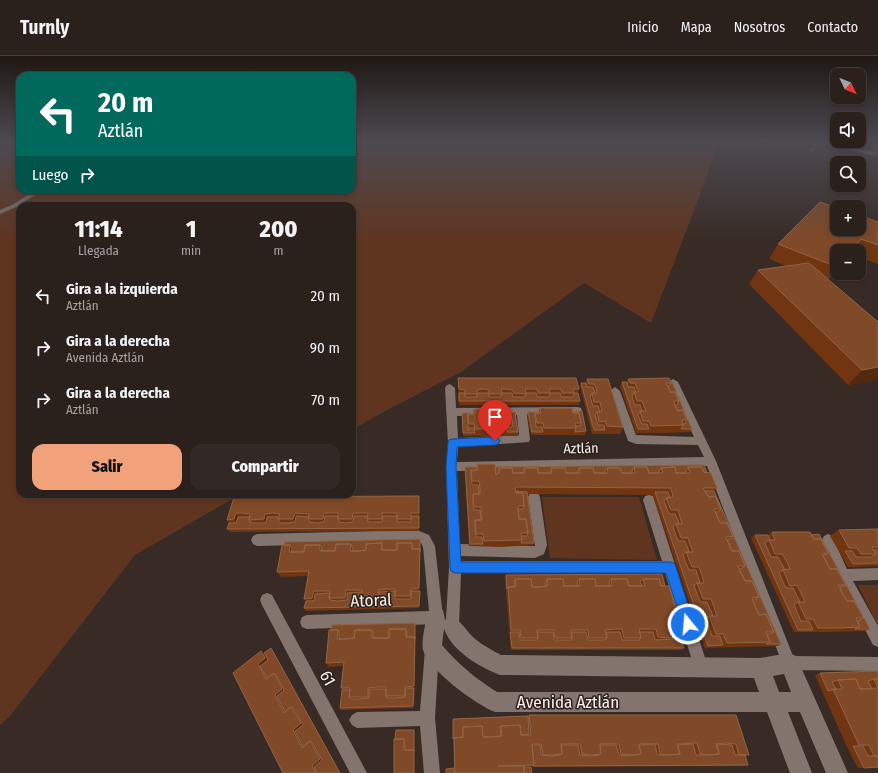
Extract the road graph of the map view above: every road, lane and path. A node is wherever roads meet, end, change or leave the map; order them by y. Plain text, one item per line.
1 (34, 194) edge
2 (20, 202) edge
3 (16, 205) edge
4 (0, 212) edge
5 (673, 382) edge
6 (450, 388) dead end
7 (614, 391) dead end
8 (577, 411) edge
9 (451, 412) junction
10 (522, 412) junction
11 (701, 440) junction
12 (452, 443) junction
13 (711, 461) junction
14 (451, 467) junction
15 (534, 497) dead end
16 (649, 500) dead end
17 (257, 540) dead end
18 (828, 540) dead end
19 (455, 550) junction
20 (455, 567) junction
21 (670, 567) junction
22 (878, 574) edge
23 (843, 575) junction
24 (267, 600) dead end
25 (444, 621) junction
26 (307, 622) dead end
27 (878, 640) edge
28 (432, 648) junction
29 (789, 663) junction
30 (878, 664) edge
31 (701, 667) junction
32 (760, 668) junction
33 (773, 702) junction
34 (806, 702) junction
35 (427, 718) junction
36 (357, 720) dead end
37 (359, 773) edge
38 (432, 773) edge
39 (801, 773) edge
40 (837, 773) edge

1 - 2 street
3 - 4 street
5 - 11 street
6 - 9 street
7 - 11 street
8 - 10 street
9 - 10 street
9 - 12 street
10 - 12 street
11 - 13 street
12 - 14 street
13 - 14 street, Aztlán
13 - 29 street
14 - 19 street
15 - 19 street
16 - 21 street
17 - 25 street
18 - 23 street
19 - 20 street
20 - 21 street
20 - 25 street
21 - 31 street
22 - 23 street
23 - 27 street
24 - 37 street, 61
25 - 26 street, Atoral
25 - 28 street
25 - 31 street
28 - 33 street, Avenida Aztlán
28 - 35 street
29 - 30 street
29 - 32 street
29 - 34 street
31 - 32 street
32 - 33 street
33 - 34 street, Avenida Aztlán
33 - 39 street
34 - 40 street
35 - 36 street
35 - 38 street

